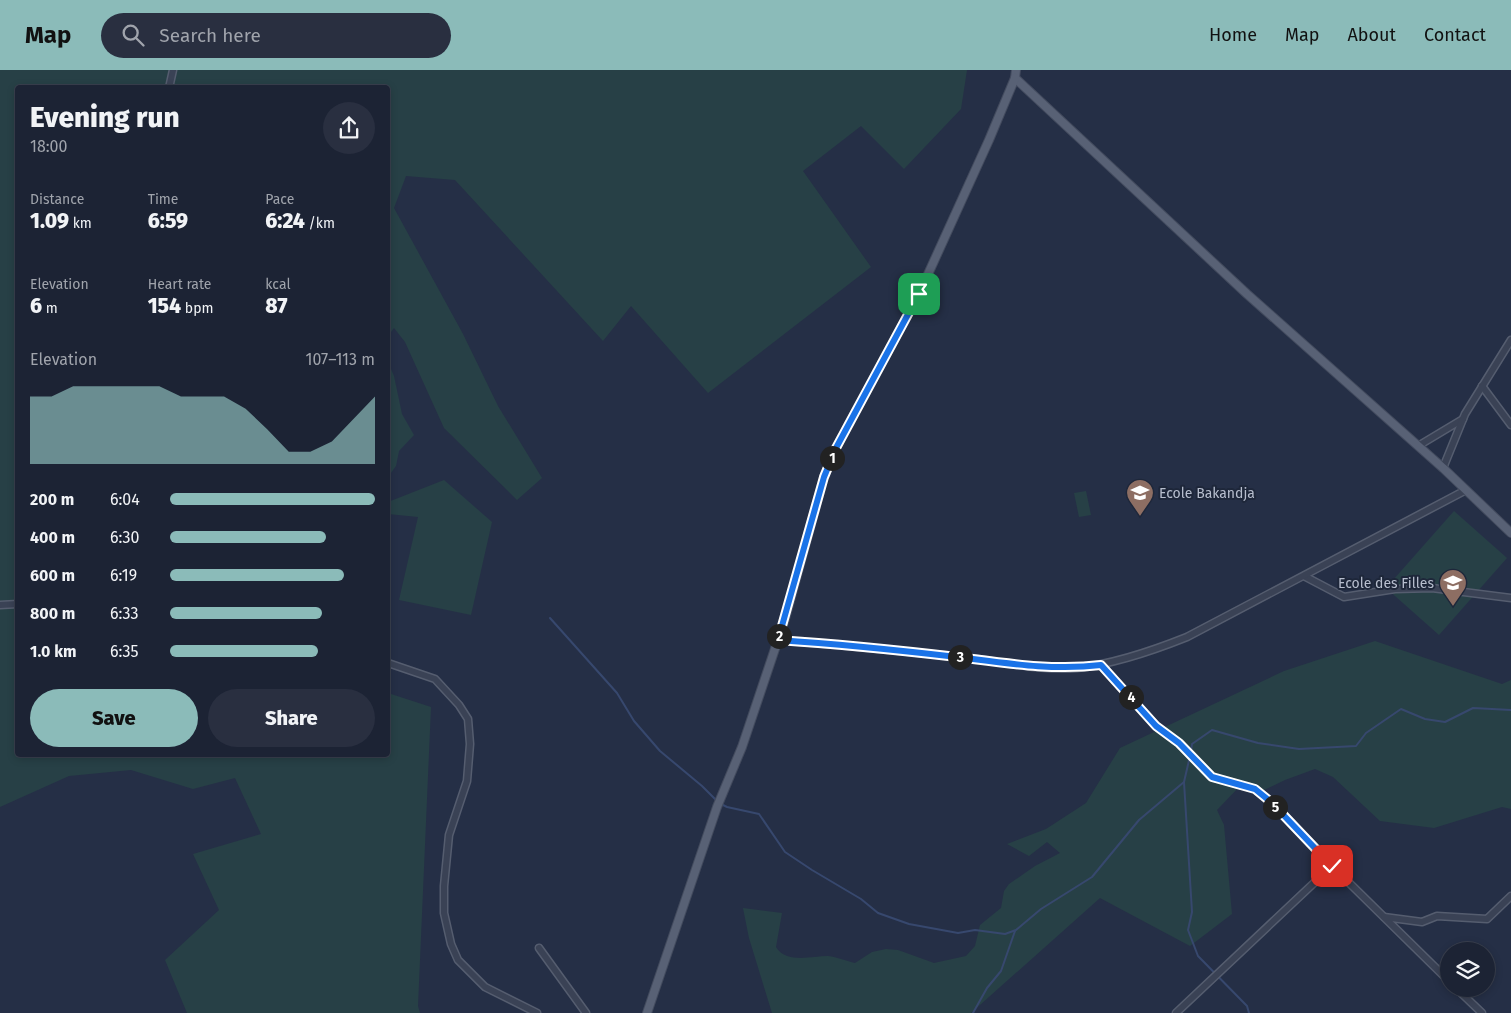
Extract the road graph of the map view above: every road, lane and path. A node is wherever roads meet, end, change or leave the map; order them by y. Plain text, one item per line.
1 (173, 70) edge
2 (1016, 74) edge
3 (170, 85) edge
4 (1511, 340) edge
5 (1482, 386) junction
6 (1463, 419) junction
7 (1511, 425) edge
8 (1418, 446) junction
9 (1443, 468) junction
10 (1466, 490) junction
11 (1511, 533) edge
12 (1304, 576) junction
13 (1511, 598) edge
14 (15, 604) edge
15 (0, 605) edge
16 (778, 640) junction
17 (390, 664) edge
18 (1101, 665) junction
19 (1332, 866) junction
20 (1511, 896) edge
21 (1384, 917) junction
22 (539, 948) dead end
23 (1440, 972) edge
24 (1465, 997) edge
25 (537, 1013) edge
26 (586, 1013) edge
27 (647, 1013) edge
28 (1176, 1013) edge
29 (1482, 1013) edge

1 - 3 street
2 - 8 main road
2 - 16 main road
4 - 5 street
5 - 6 street
5 - 7 street
6 - 8 street
6 - 9 street
8 - 9 main road
9 - 10 main road
10 - 11 main road
10 - 12 street
12 - 13 street
12 - 18 street
14 - 15 street
16 - 18 street
16 - 27 main road
17 - 25 street
18 - 19 street
19 - 21 street
19 - 28 street
20 - 21 street
21 - 23 street
22 - 26 street
24 - 29 street

